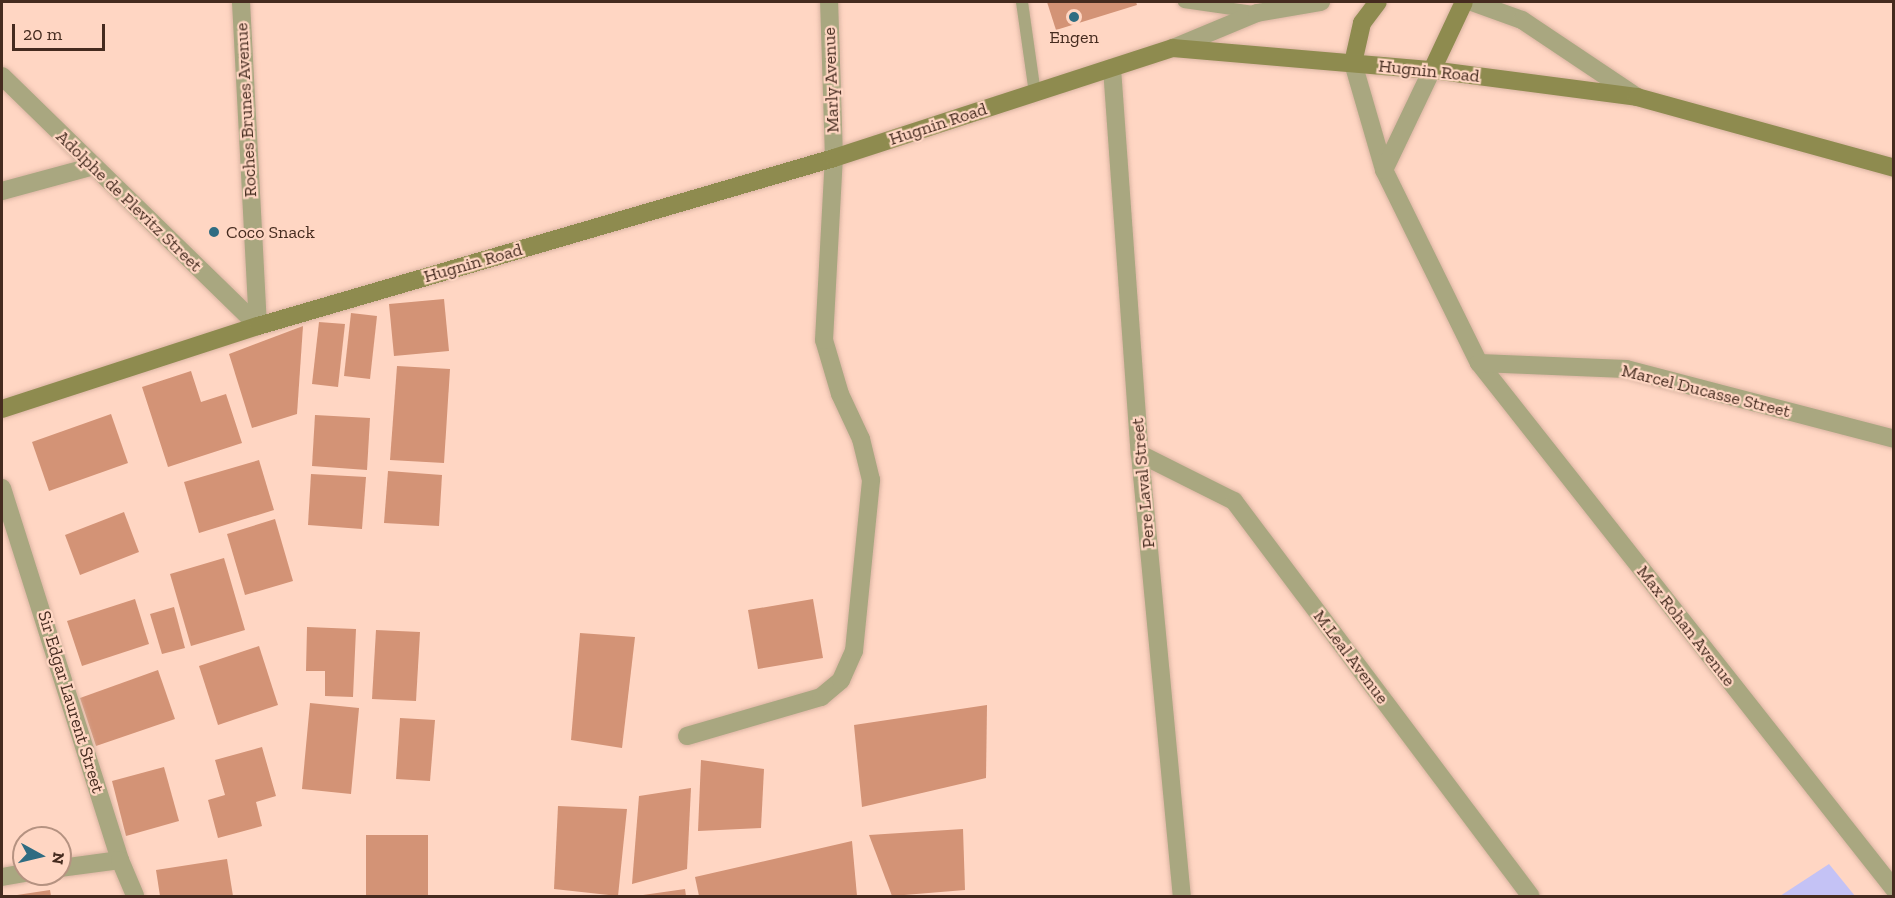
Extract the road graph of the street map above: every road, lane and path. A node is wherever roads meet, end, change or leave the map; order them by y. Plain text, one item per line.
1 (241, 2) edge
2 (829, 2) edge
3 (1022, 2) edge
4 (1184, 2) edge
5 (1321, 2) edge
6 (1378, 2) edge
7 (1464, 2) edge
8 (1472, 2) edge
9 (1257, 13) junction
10 (1173, 48) junction
11 (1353, 63) junction
12 (1112, 68) junction
13 (1432, 70) junction
14 (2, 76) edge
15 (1035, 93) junction
16 (1637, 97) junction
17 (834, 158) junction
18 (94, 166) junction
19 (1893, 168) edge
20 (1384, 170) junction
21 (2, 191) edge
22 (258, 326) junction
23 (1479, 363) junction
24 (2, 409) edge
25 (1893, 439) edge
26 (1140, 454) junction
27 (2, 488) edge
28 (687, 736) dead end
29 (120, 860) junction
30 (72, 866) edge
31 (1893, 889) edge
32 (135, 897) edge
33 (1182, 897) edge
34 (1531, 897) edge

1 - 22 street, Roches Brunes Avenue
2 - 17 street, Marly Avenue
3 - 15 lane
4 - 9 lane
5 - 9 street
6 - 11 main road
7 - 13 main road
8 - 16 street
9 - 10 street
10 - 11 main road, Hugnin Road
10 - 12 main road, Hugnin Road
11 - 13 main road, Hugnin Road
11 - 20 street, Max Rohan Avenue
12 - 15 main road, Hugnin Road
12 - 26 street, Pere Laval Street
13 - 16 main road, Hugnin Road
13 - 20 street
14 - 18 street, Adolphe de Plevitz Street
15 - 17 main road, Hugnin Road
16 - 19 main road, Hugnin Road
17 - 22 main road, Hugnin Road
17 - 28 street, Marly Avenue
18 - 21 street
18 - 22 street, Adolphe de Plevitz Street
20 - 23 street, Max Rohan Avenue
22 - 24 main road, Hugnin Road
23 - 25 street, Marcel Ducasse Street
23 - 31 street, Max Rohan Avenue
26 - 33 street, Pere Laval Street
26 - 34 street, M.Leal Avenue
27 - 29 street, Sir Edgar Laurent Street
29 - 30 street
29 - 32 street, Sir Edgar Laurent Street

